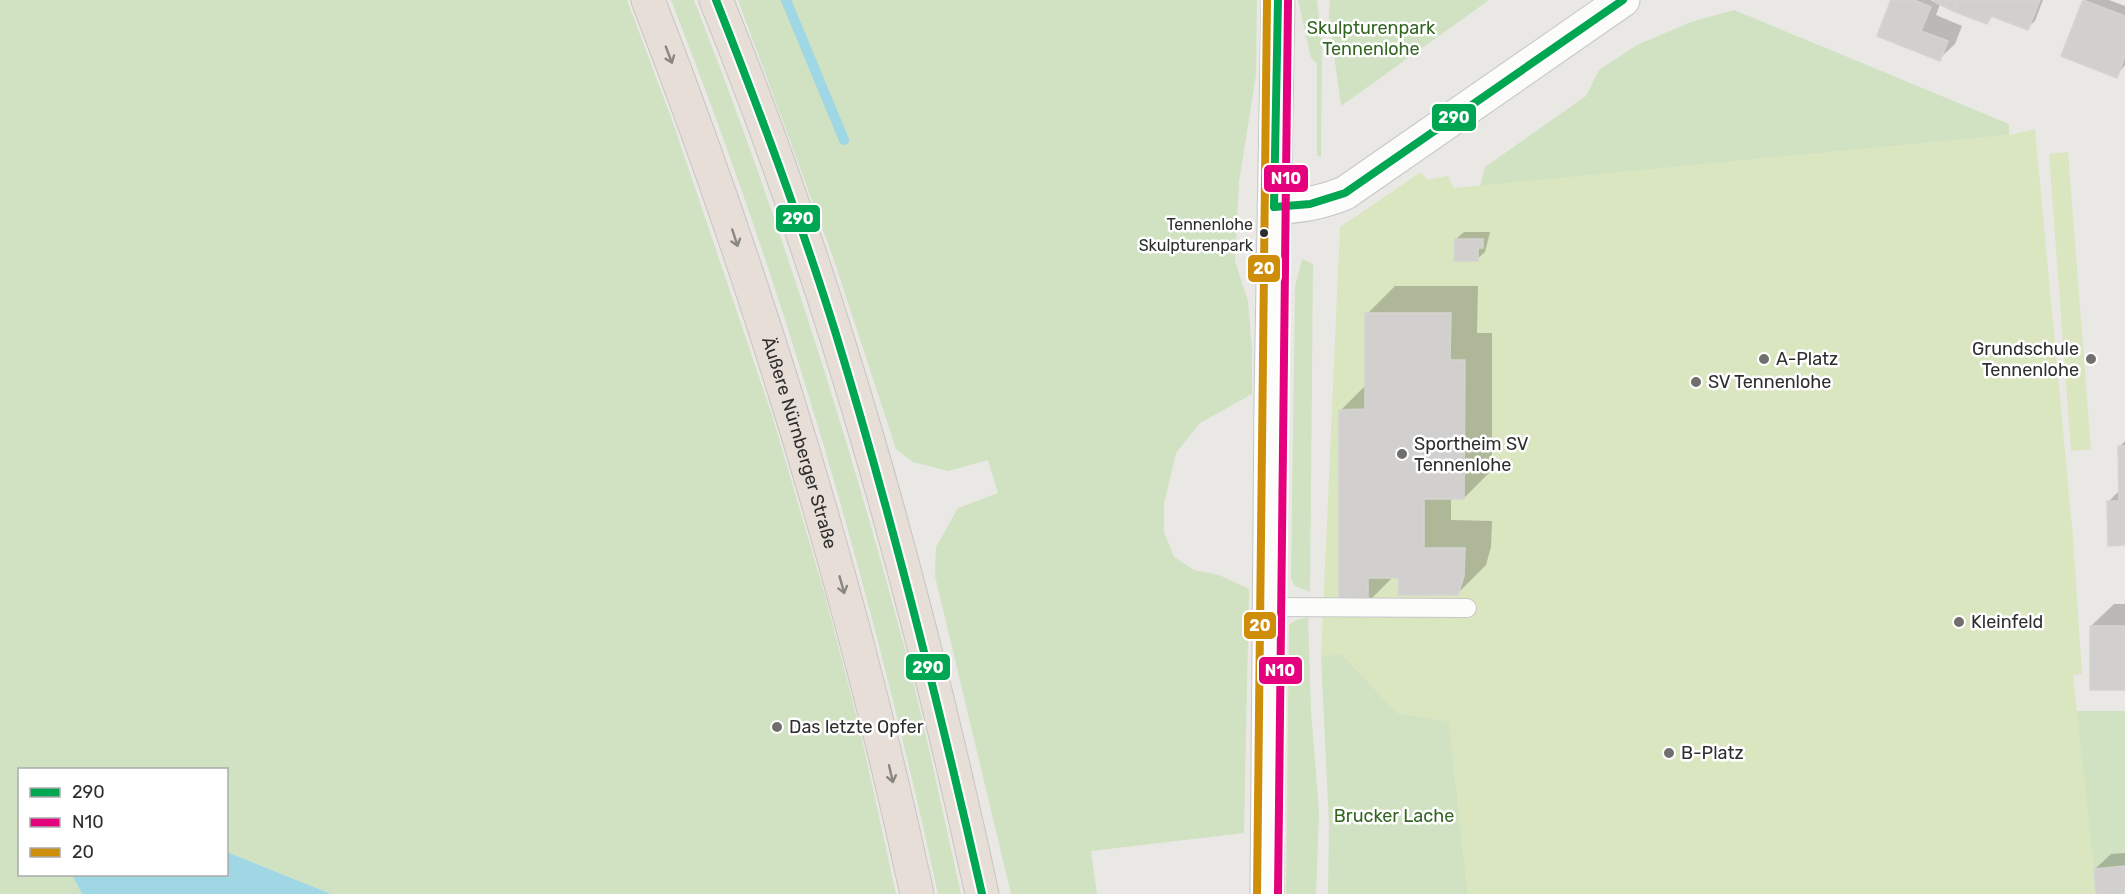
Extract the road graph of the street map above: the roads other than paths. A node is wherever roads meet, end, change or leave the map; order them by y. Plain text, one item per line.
1 (648, 0) edge
2 (716, 0) edge
3 (1278, 0) edge
4 (1623, 0) edge
5 (1274, 207) junction
6 (1270, 607) junction
7 (1467, 608) dead end
8 (918, 894) edge
9 (982, 894) edge
10 (1267, 894) edge

1 -> 8 highway, Äußere Nürnberger Straße
2 - 9 highway
3 - 5 street
4 - 5 street
5 - 6 street
6 - 7 lane
6 - 10 street

